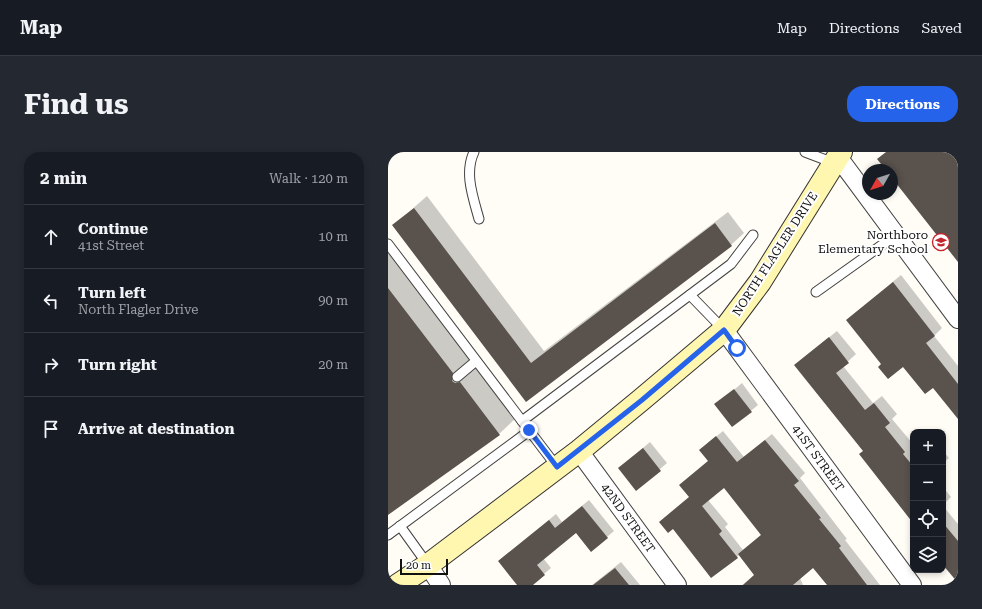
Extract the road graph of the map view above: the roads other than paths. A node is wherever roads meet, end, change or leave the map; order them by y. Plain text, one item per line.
1 (474, 152) edge
2 (805, 152) edge
3 (838, 157) edge
4 (479, 219) dead end
5 (753, 235) dead end
6 (896, 235) junction
7 (388, 244) edge
8 (816, 292) dead end
9 (690, 295) junction
10 (958, 319) edge
11 (724, 330) junction
12 (476, 361) junction
13 (457, 376) dead end
14 (522, 421) junction
15 (529, 430) junction
16 (579, 451) junction
17 (557, 467) junction
18 (400, 526) junction
19 (388, 535) edge
20 (428, 565) junction
21 (398, 585) edge
22 (442, 585) edge
23 (677, 585) edge
24 (912, 585) edge

1 - 4 lane
2 - 3 lane
3 - 6 street
3 - 11 street, NORTH FLAGLER DRIVE
5 - 9 lane
6 - 8 lane
6 - 10 street
7 - 12 lane
9 - 11 lane
9 - 14 lane
11 - 16 street, NORTH FLAGLER DRIVE
11 - 24 street, 41ST STREET
12 - 13 lane
12 - 14 lane
14 - 15 lane
15 - 17 lane
15 - 18 lane
16 - 17 street, NORTH FLAGLER DRIVE
16 - 23 street, 42ND STREET
17 - 20 street, NORTH FLAGLER DRIVE
18 - 19 lane
18 - 20 lane
20 - 21 street, NORTH FLAGLER DRIVE
20 - 22 street

